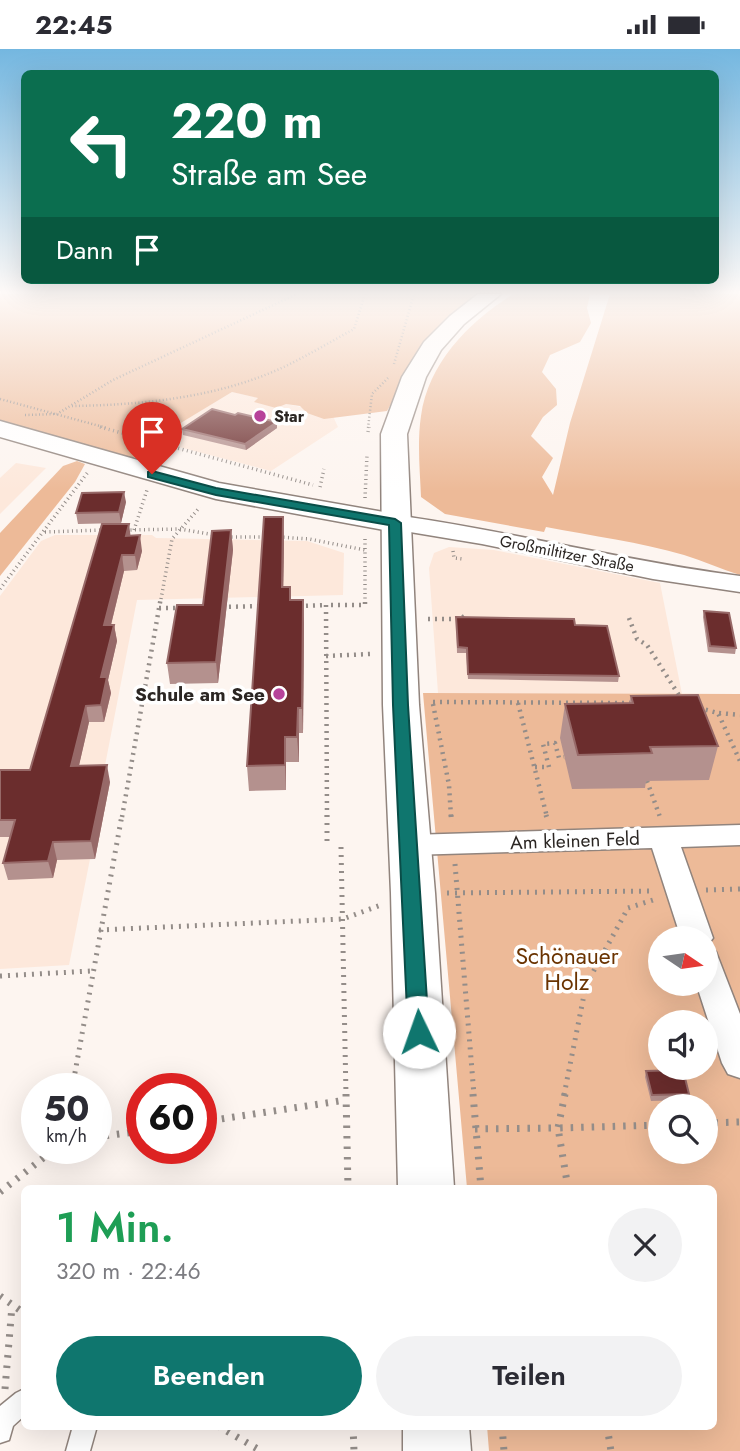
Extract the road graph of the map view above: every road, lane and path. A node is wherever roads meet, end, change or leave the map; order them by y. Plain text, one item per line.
1 (157, 359) edge
2 (298, 359) edge
3 (425, 359) edge
4 (0, 399) edge
5 (72, 406) junction
6 (57, 414) junction
7 (0, 429) edge
8 (98, 459) junction
9 (324, 469) dead end
10 (152, 474) junction
11 (320, 487) junction
12 (331, 489) dead end
13 (216, 491) junction
14 (354, 495) dead end
15 (365, 498) dead end
16 (180, 529) junction
17 (109, 530) edge
18 (121, 530) edge
19 (134, 530) junction
20 (45, 532) junction
21 (380, 533) junction
22 (365, 550) junction
23 (740, 584) edge
24 (0, 589) edge
25 (326, 605) junction
26 (427, 605) dead end
27 (270, 606) edge
28 (298, 606) edge
29 (215, 607) edge
30 (159, 608) junction
31 (187, 608) edge
32 (466, 615) edge
33 (629, 618) dead end
34 (428, 619) junction
35 (429, 633) dead end
36 (370, 654) dead end
37 (326, 656) junction
38 (432, 688) dead end
39 (433, 702) junction
40 (518, 703) junction
41 (620, 703) junction
42 (646, 703) edge
43 (671, 703) edge
44 (696, 707) edge
45 (623, 713) edge
46 (718, 713) junction
47 (740, 715) edge
48 (564, 757) dead end
49 (740, 761) edge
50 (534, 767) junction
51 (647, 781) edge
52 (740, 835) edge
53 (665, 838) junction
54 (552, 841) junction
55 (432, 844) junction
56 (327, 847) dead end
57 (341, 847) dead end
58 (681, 890) junction
59 (435, 893) junction
60 (628, 908) dead end
61 (342, 919) junction
62 (693, 926) edge
63 (99, 930) junction
64 (91, 971) junction
65 (0, 976) edge
66 (717, 996) edge
67 (740, 1063) edge
68 (75, 1073) edge
69 (346, 1100) junction
70 (217, 1120) edge
71 (740, 1122) edge
72 (718, 1123) edge
73 (648, 1125) edge
74 (558, 1128) junction
75 (475, 1129) junction
76 (36, 1164) edge
77 (348, 1185) edge
78 (426, 1185) edge
79 (481, 1185) edge
80 (568, 1185) edge
81 (0, 1192) edge
82 (0, 1296) edge
83 (12, 1306) junction
84 (21, 1311) edge
85 (21, 1404) edge
86 (1, 1426) edge
87 (84, 1430) edge
88 (225, 1430) edge
89 (354, 1430) edge
90 (436, 1430) edge
91 (502, 1430) edge
92 (608, 1430) edge
93 (78, 1451) edge
94 (261, 1451) edge
95 (354, 1451) edge
96 (437, 1451) edge
97 (504, 1451) edge
98 (611, 1451) edge

1 - 5 path
2 - 5 path
3 - 21 main road
4 - 6 path
5 - 6 path
6 - 11 path
7 - 8 main road
8 - 10 main road
8 - 20 path
9 - 11 path
10 - 13 main road
10 - 19 path
11 - 12 path
13 - 16 path
13 - 21 main road
14 - 15 path
16 - 19 path
16 - 22 path
16 - 30 path
17 - 20 path
18 - 19 path
20 - 24 path
21 - 22 path
21 - 23 street, Großmiltitzer Straße
21 - 55 main road
22 - 25 path
25 - 28 path
25 - 37 path
26 - 34 path
27 - 29 path
30 - 31 path
30 - 63 path
32 - 34 path
33 - 43 path
34 - 35 path
36 - 37 path
37 - 56 path
38 - 39 path
39 - 40 path
39 - 55 path
40 - 41 path
40 - 50 path
41 - 42 path
41 - 45 path
44 - 46 path
46 - 47 path
46 - 49 path
48 - 50 path
50 - 54 path
51 - 53 path
52 - 53 street, Am kleinen Feld
53 - 54 street, Am kleinen Feld
53 - 58 street
54 - 55 street, Am kleinen Feld
55 - 59 main road
55 - 59 path
57 - 61 path
58 - 59 path
58 - 62 street
59 - 75 path
59 - 78 main road
60 - 74 path
61 - 63 path
61 - 69 path
63 - 64 path
64 - 65 path
64 - 68 path
66 - 67 street
69 - 70 path
69 - 77 path
71 - 72 path
73 - 74 path
74 - 75 path
74 - 80 path
75 - 79 path
76 - 81 path
82 - 83 path
83 - 84 path
83 - 86 path
85 - 86 lane
87 - 93 lane
88 - 94 path
89 - 95 path
90 - 96 main road
91 - 97 path
92 - 98 path

